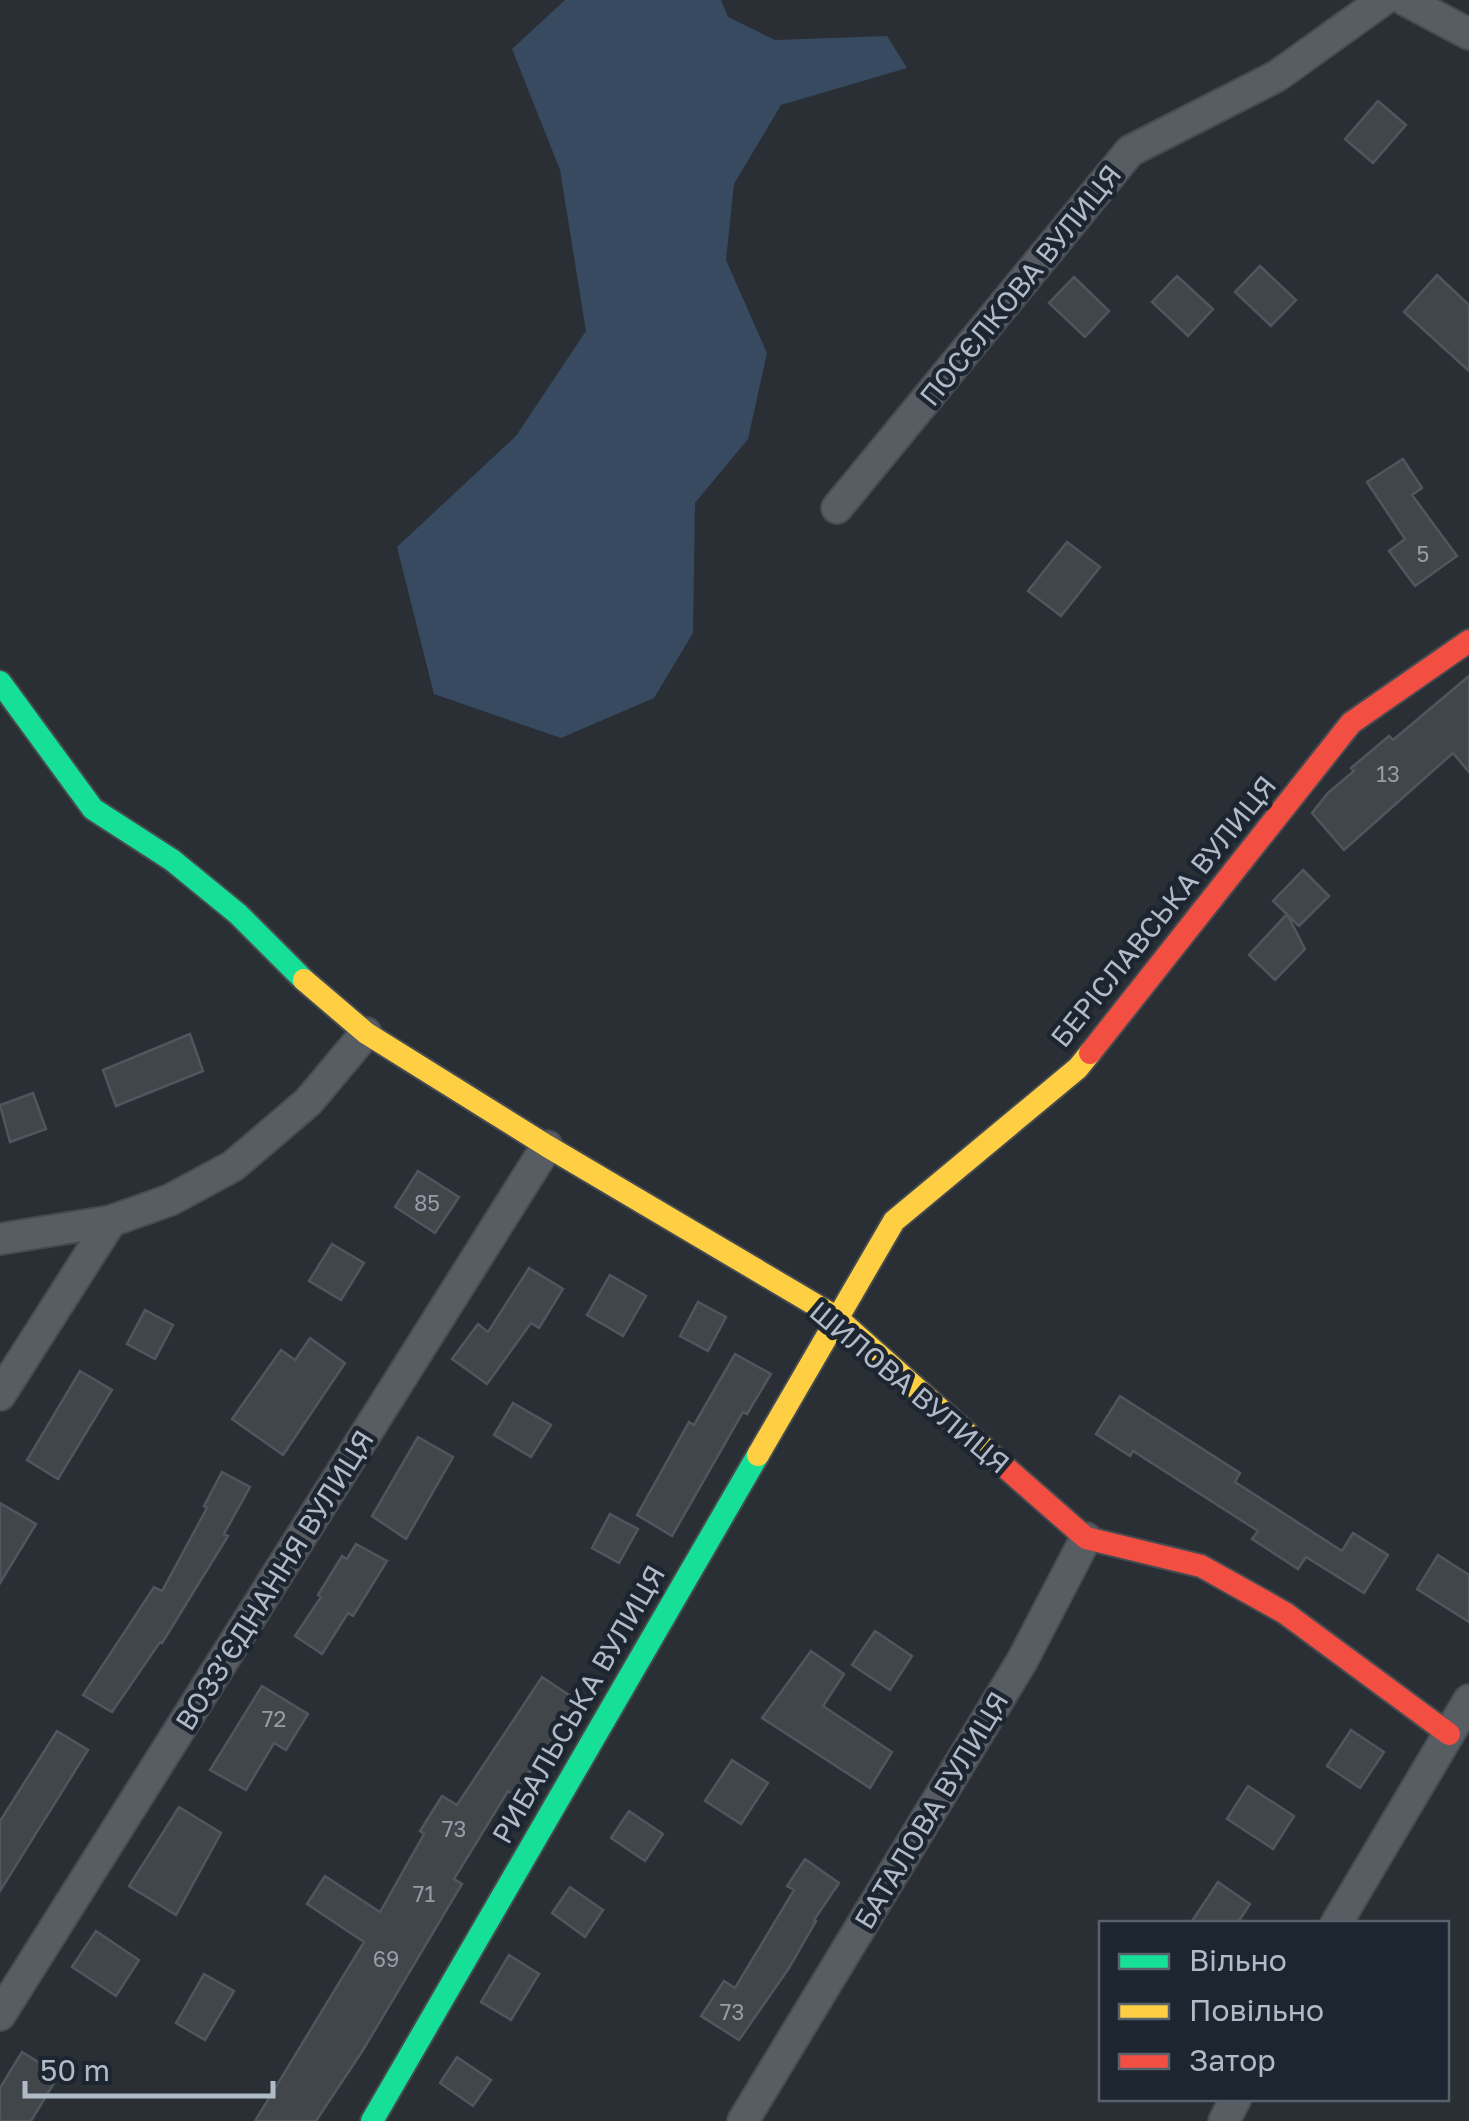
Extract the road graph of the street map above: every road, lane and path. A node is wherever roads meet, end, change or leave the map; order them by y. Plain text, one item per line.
1 (1384, 0) edge
2 (1405, 0) edge
3 (1469, 34) edge
4 (836, 508) dead end
5 (1469, 641) edge
6 (0, 682) edge
7 (366, 1032) junction
8 (547, 1146) junction
9 (112, 1221) junction
10 (0, 1239) edge
11 (836, 1317) junction
12 (0, 1395) edge
13 (1086, 1538) junction
14 (1469, 1700) edge
15 (1449, 1734) junction
16 (1338, 1921) edge
17 (0, 2015) edge
18 (770, 2078) junction
19 (372, 2121) edge
20 (742, 2121) edge
21 (760, 2121) edge

1 - 4 street, ПОСЄЛКОВА ВУЛИЦЯ
2 - 3 street
5 - 11 street, БЕРІСЛАВСЬКА ВУЛИЦЯ
6 - 7 street, ШИЛОВА ВУЛИЦЯ
7 - 8 street, ШИЛОВА ВУЛИЦЯ
7 - 9 street
8 - 11 street, ШИЛОВА ВУЛИЦЯ
8 - 17 street, ВОЗЗ’ЄДНАННЯ ВУЛИЦЯ
9 - 10 street
9 - 12 street
11 - 13 street, ШИЛОВА ВУЛИЦЯ
11 - 19 street, РИБАЛЬСЬКА ВУЛИЦЯ
13 - 15 street, ШИЛОВА ВУЛИЦЯ
13 - 18 street, БАТАЛОВА ВУЛИЦЯ
14 - 15 street
15 - 16 street
18 - 20 street, БАТАЛОВА ВУЛИЦЯ
18 - 21 street, БАТАЛОВА ВУЛИЦЯ

